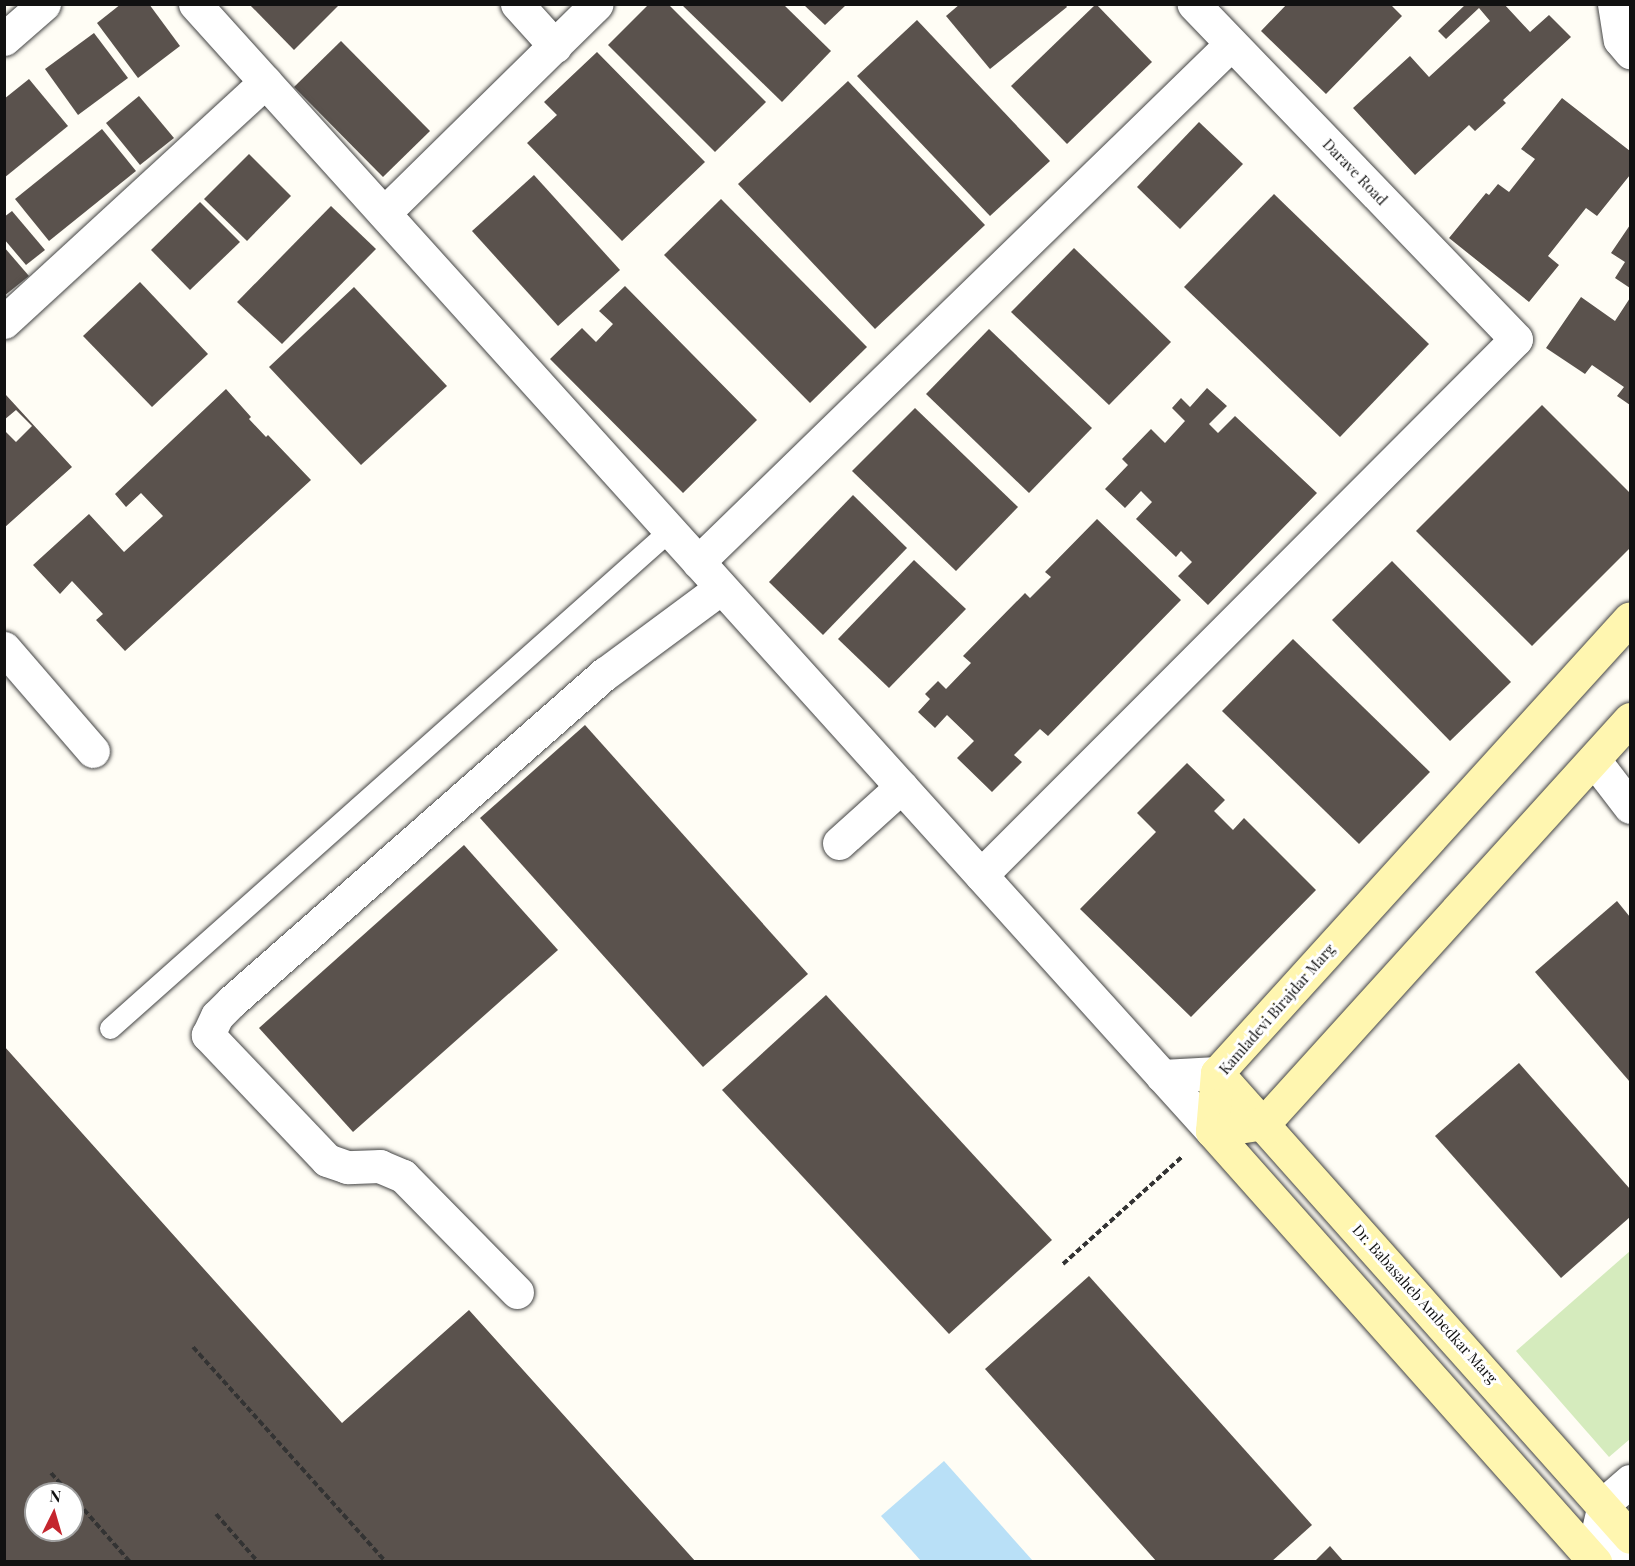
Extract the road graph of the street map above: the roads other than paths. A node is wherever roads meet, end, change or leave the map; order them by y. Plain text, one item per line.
1 (44, 4) edge
2 (195, 4) edge
3 (517, 4) edge
4 (597, 4) edge
5 (1194, 4) edge
6 (1614, 4) edge
7 (4, 39) edge
8 (1232, 44) junction
9 (555, 46) junction
10 (1630, 52) edge
11 (265, 81) junction
12 (384, 213) junction
13 (4, 322) edge
14 (670, 530) junction
15 (698, 562) junction
16 (722, 588) junction
17 (1630, 618) edge
18 (4, 648) edge
19 (1630, 719) edge
20 (93, 751) dead end
21 (1594, 760) junction
22 (901, 787) junction
23 (1630, 807) edge
24 (839, 843) dead end
25 (981, 875) junction
26 (110, 1028) dead end
27 (1217, 1072) junction
28 (1162, 1076) junction
29 (1264, 1124) junction
30 (1212, 1131) junction
31 (517, 1292) dead end
32 (1630, 1481) edge
33 (1604, 1504) junction
34 (1630, 1537) edge
35 (1630, 1552) edge
36 (1594, 1559) edge

1 - 7 street
2 - 11 street
3 - 9 street
4 - 9 street
5 - 8 street, Darave Road
6 - 10 street
8 - 15 street
8 - 25 street, Darave Road
9 - 12 street
11 - 12 street
11 - 13 street
12 - 14 street
14 - 15 street
14 - 26 lane
15 - 16 street
16 - 22 street
16 - 31 street
17 - 27 street, Kamladevi Birajdar Marg
18 - 20 street
19 - 21 street
21 - 23 street
21 - 29 street
22 - 24 street
22 - 25 street
25 - 28 street
27 - 28 street
27 - 29 street, Dr. Babasaheb Ambedkar Marg
27 - 30 street, Kamladevi Birajdar Marg
28 - 30 street
29 - 30 street
29 - 33 street, Dr. Babasaheb Ambedkar Marg
30 - 36 street
32 - 33 street
33 - 34 street, Dr. Babasaheb Ambedkar Marg
33 - 36 street
35 - 36 street

